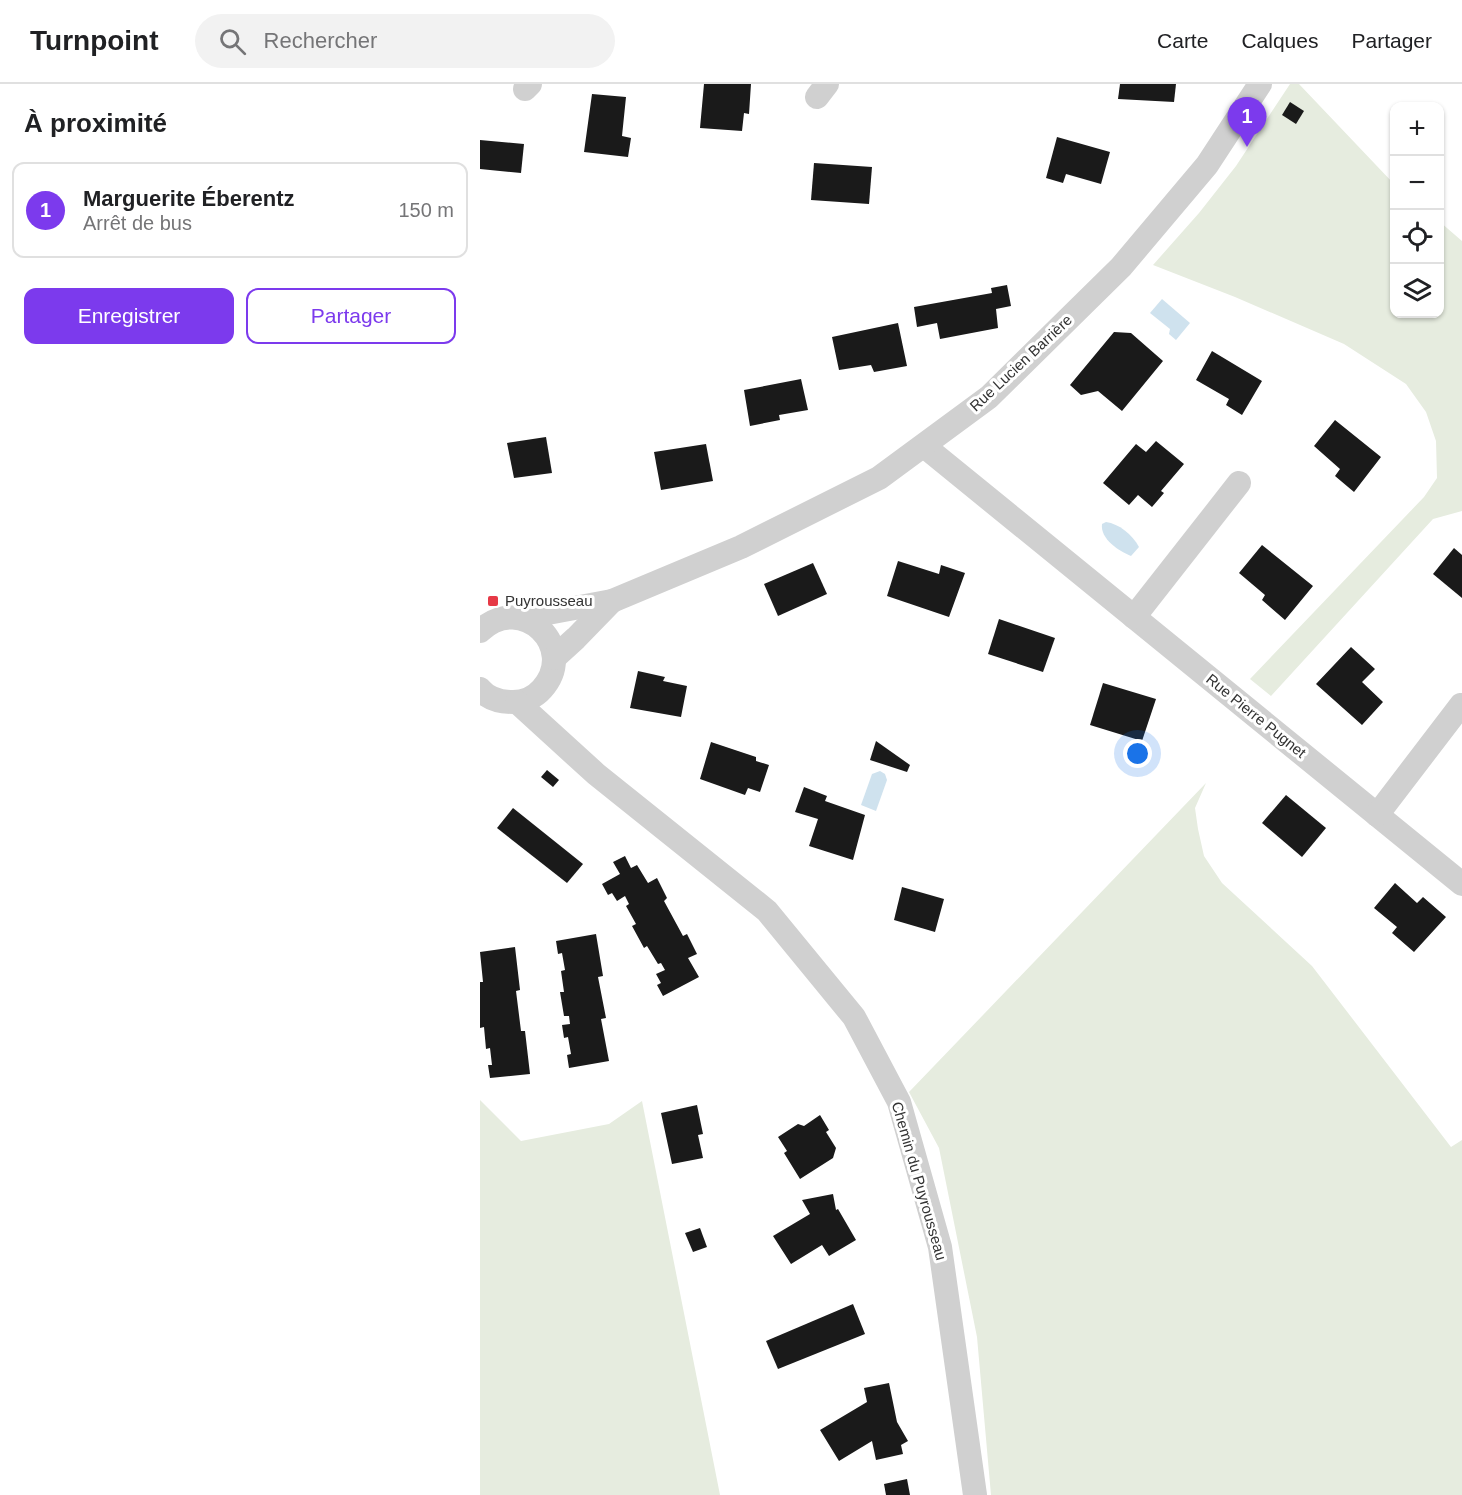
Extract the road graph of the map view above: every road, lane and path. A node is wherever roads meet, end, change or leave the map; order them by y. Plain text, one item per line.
1 (1260, 84) edge
2 (924, 446) junction
3 (1239, 483) dead end
4 (612, 601) junction
5 (1134, 617) junction
6 (521, 618) junction
7 (482, 626) edge
8 (554, 658) junction
9 (543, 688) junction
10 (480, 689) edge
11 (518, 702) junction
12 (1461, 705) edge
13 (567, 749) junction
14 (1377, 815) junction
15 (1462, 884) edge
16 (975, 1495) edge

1 - 2 street, Rue Lucien Barrière
2 - 4 street, Rue Lucien Barrière
2 - 5 street, Rue Pierre Pugnet
3 - 5 street
4 - 6 street, Rue Lucien Barrière
4 - 8 street, Rue Lucien Barrière
5 - 14 street, Rue Pierre Pugnet
6 - 7 street, Rue Lucien Barrière
6 - 8 street
8 - 9 street
9 - 11 street
9 - 13 street, Chemin du Puyrousseau
10 - 11 street
11 - 13 street, Chemin du Puyrousseau
12 - 14 street
13 - 16 street, Chemin du Puyrousseau
14 - 15 street, Rue Pierre Pugnet

